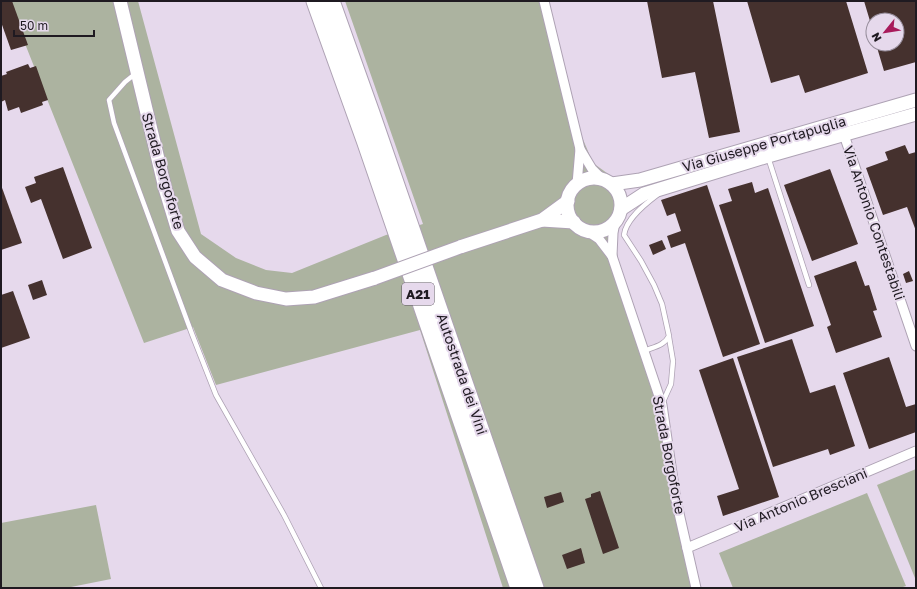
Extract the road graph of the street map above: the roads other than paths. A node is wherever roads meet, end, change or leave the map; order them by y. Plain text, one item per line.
1 (120, 1) edge
2 (315, 1) edge
3 (331, 1) edge
4 (544, 1) edge
5 (137, 74) junction
6 (916, 100) edge
7 (916, 114) edge
8 (842, 128) junction
9 (580, 149) junction
10 (766, 150) junction
11 (606, 182) junction
12 (576, 184) junction
13 (670, 186) junction
14 (568, 201) junction
15 (621, 209) junction
16 (542, 220) junction
17 (574, 222) junction
18 (615, 222) junction
19 (587, 231) junction
20 (612, 256) junction
21 (809, 284) dead end
22 (669, 336) junction
23 (916, 346) edge
24 (644, 351) junction
25 (662, 405) junction
26 (916, 451) edge
27 (687, 548) junction
28 (321, 588) edge
29 (519, 588) edge
30 (536, 588) edge
31 (696, 588) edge

1 - 5 main road, Strada Borgoforte
2 - 29 highway, Autostrada dei Vini / A21
3 - 30 highway, Autostrada dei Vini / A21
4 - 9 street
5 - 16 main road, Strada Borgoforte, bridge
5 - 28 lane
6 - 8 main road, Via Giuseppe Portapuglia
7 - 8 main road, Via Giuseppe Portapuglia
8 - 10 main road, Via Giuseppe Portapuglia
8 - 23 street, Via Antonio Contestabili
9 - 11 street
9 - 12 street
10 - 11 main road, Via Giuseppe Portapuglia
10 - 13 main road, Via Giuseppe Portapuglia
10 - 21 lane
11 - 12 main road
11 - 15 main road
12 - 14 main road
13 - 15 main road, Via Giuseppe Portapuglia
13 - 22 lane
14 - 16 main road
14 - 17 main road
15 - 18 main road
16 - 17 main road
17 - 19 main road
18 - 19 main road
18 - 20 street, Strada Borgoforte
19 - 20 street, Strada Borgoforte
20 - 24 street, Strada Borgoforte
22 - 24 lane
22 - 25 lane
24 - 25 street, Strada Borgoforte
25 - 27 street, Strada Borgoforte
26 - 27 street, Via Antonio Bresciani
27 - 31 street, Strada Borgoforte

